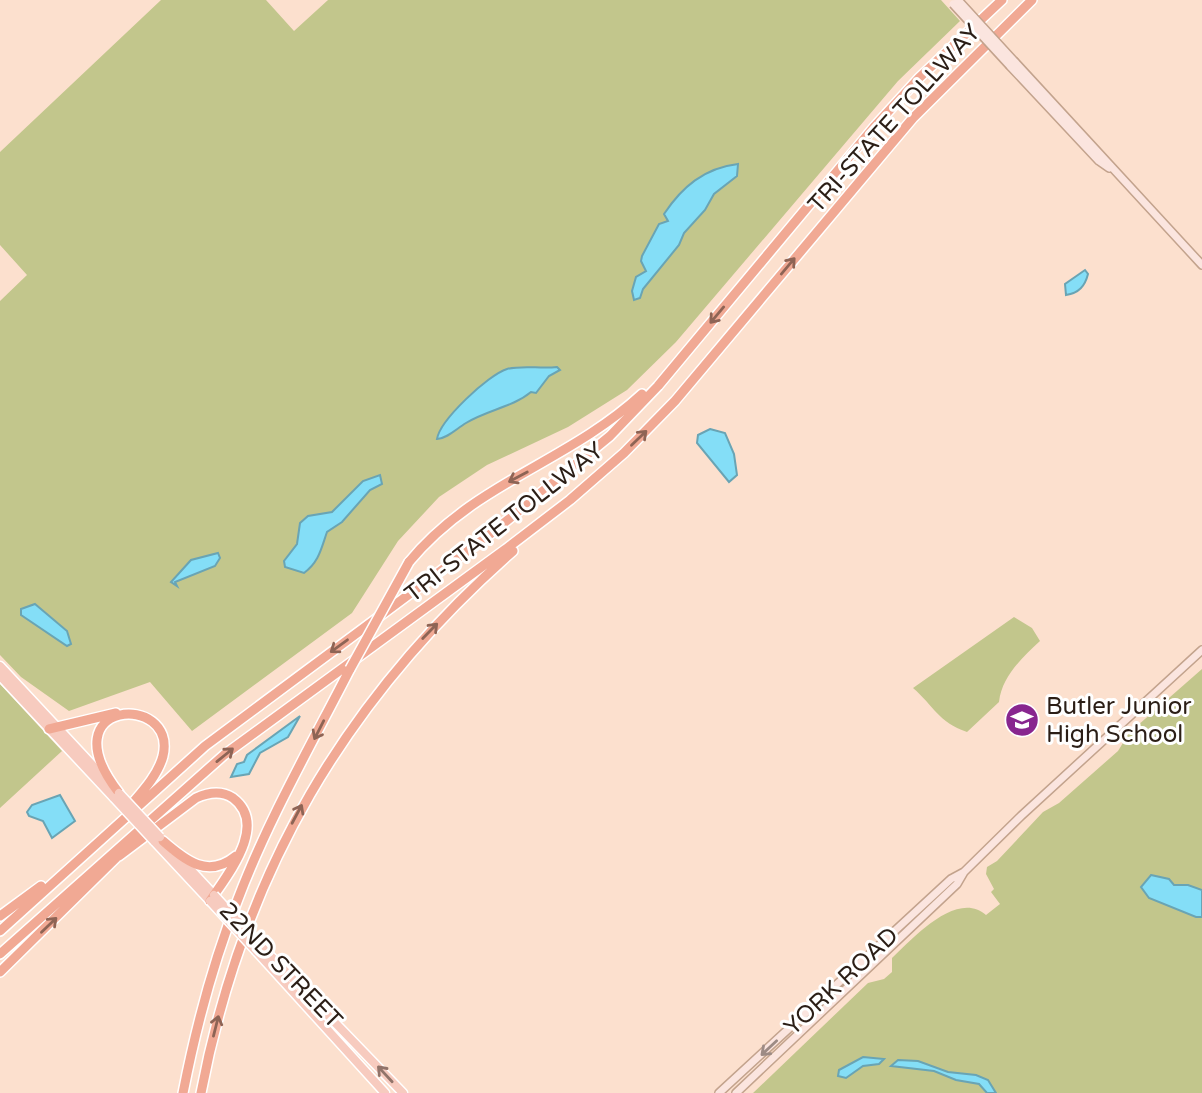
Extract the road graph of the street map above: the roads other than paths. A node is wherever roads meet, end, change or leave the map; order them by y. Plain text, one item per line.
1 (1002, 0) edge
2 (1032, 0) edge
3 (953, 1) edge
4 (1202, 265) edge
5 (689, 349) junction
6 (570, 500) junction
7 (1202, 650) edge
8 (0, 666) edge
9 (0, 676) edge
10 (128, 712) junction
11 (52, 727) junction
12 (117, 796) junction
13 (173, 799) junction
14 (108, 831) junction
15 (159, 840) junction
16 (240, 853) junction
17 (119, 856) junction
18 (78, 858) junction
19 (964, 872) junction
20 (212, 898) junction
21 (0, 916) edge
22 (0, 930) edge
23 (259, 948) junction
24 (0, 954) edge
25 (0, 970) edge
26 (183, 1093) edge
27 (201, 1093) edge
28 (385, 1093) edge
29 (403, 1093) edge
30 (719, 1093) edge
31 (736, 1093) edge

1 -> 5 highway, TRI-STATE TOLLWAY
6 -> 2 highway, TRI-STATE TOLLWAY
3 - 4 main road, bridge
5 -> 14 highway, TRI-STATE TOLLWAY
5 -> 26 highway, bridge
13 -> 6 highway, TRI-STATE TOLLWAY
27 -> 6 highway
7 - 19 main road, YORK ROAD
8 - 11 main road
9 - 11 main road
10 - 11 highway
10 - 12 highway
10 - 14 highway
11 - 12 main road, 22ND STREET
12 - 15 main road, 22ND STREET, bridge
13 - 17 highway
13 - 24 highway, TRI-STATE TOLLWAY
14 - 18 highway, TRI-STATE TOLLWAY
15 - 16 highway
15 - 20 main road, 22ND STREET
16 - 17 highway
16 - 20 highway
25 -> 17 highway
18 - 21 highway
18 - 22 highway, TRI-STATE TOLLWAY
19 -> 30 main road, YORK ROAD
19 - 31 main road, YORK ROAD
20 - 23 main road, 22ND STREET, bridge
23 - 28 main road, 22ND STREET
29 -> 23 main road, 22ND STREET

